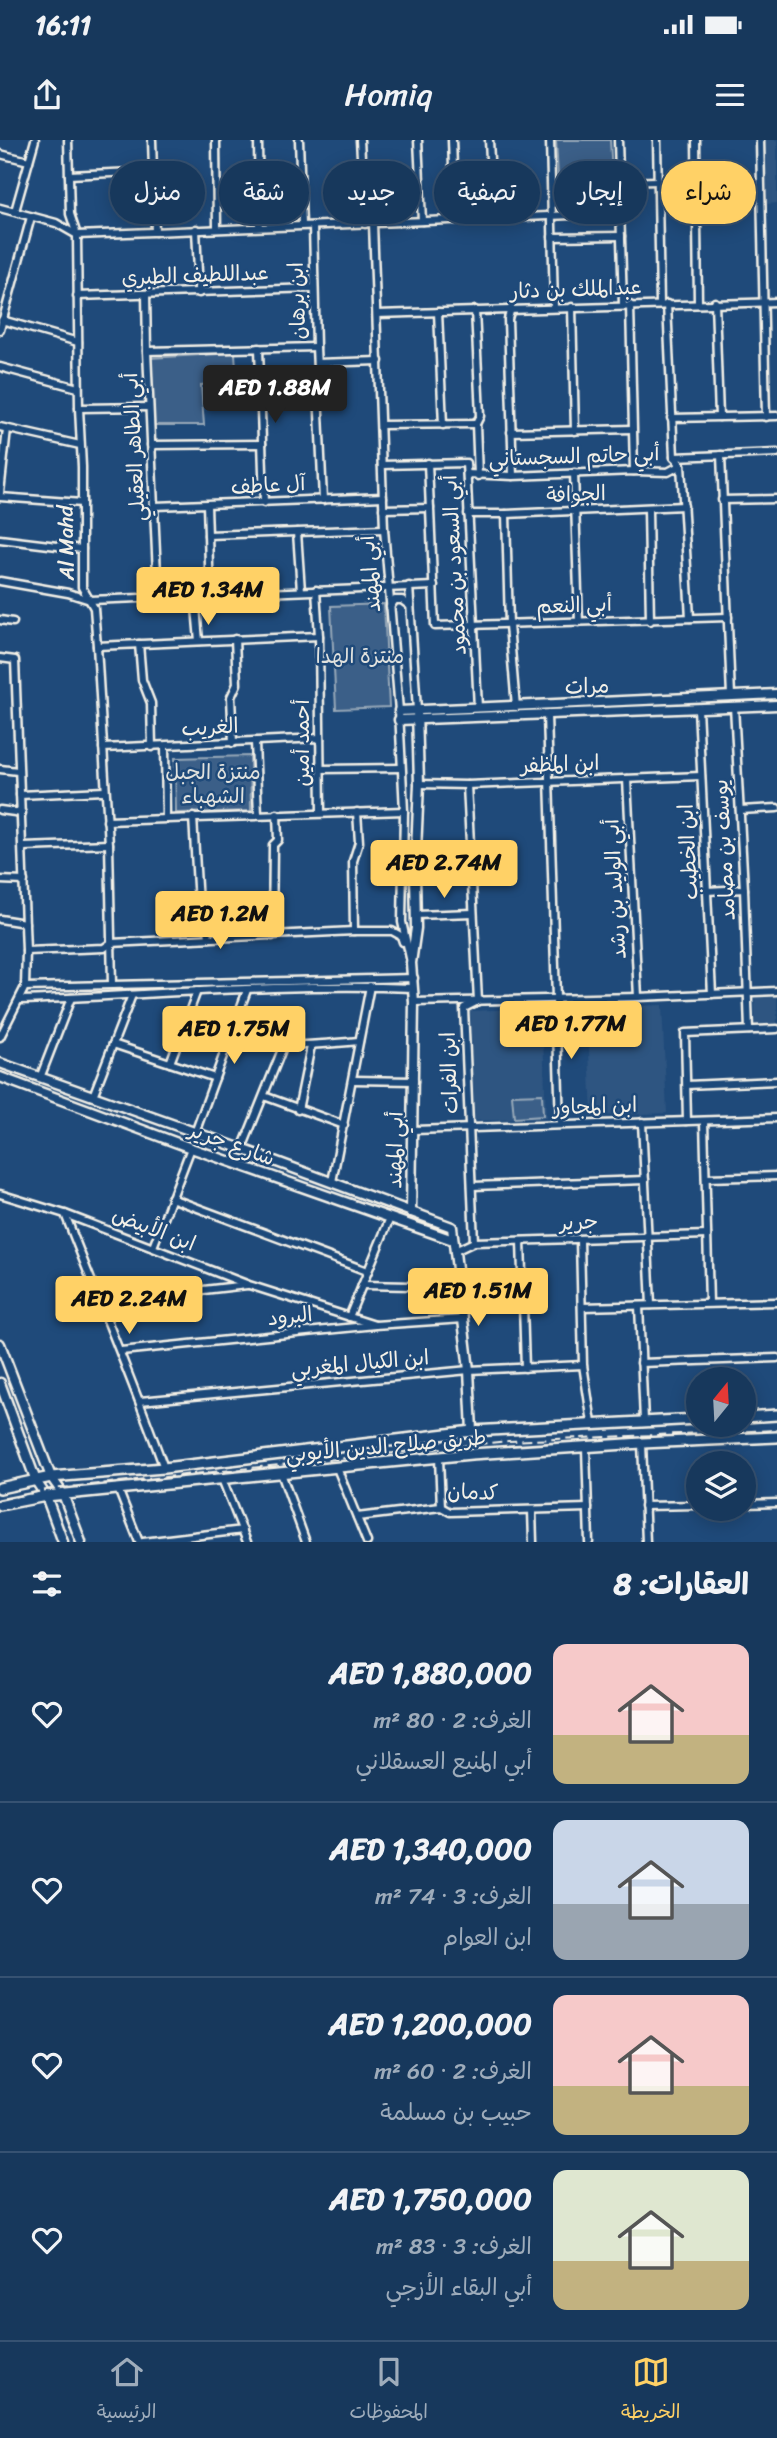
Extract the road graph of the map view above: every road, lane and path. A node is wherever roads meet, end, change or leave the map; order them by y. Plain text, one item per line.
1 (35, 140) edge
2 (68, 140) edge
3 (152, 140) edge
4 (216, 140) edge
5 (258, 140) edge
6 (299, 140) edge
7 (360, 140) edge
8 (418, 140) edge
9 (452, 140) edge
10 (489, 140) edge
11 (550, 140) edge
12 (618, 140) edge
13 (657, 140) edge
14 (696, 140) edge
15 (760, 140) edge
16 (0, 153) edge
17 (29, 161) junction
18 (153, 161) edge
19 (362, 161) edge
20 (453, 161) edge
21 (490, 161) edge
22 (619, 161) edge
23 (110, 174) edge
24 (69, 175) junction
25 (647, 181) edge
26 (657, 181) junction
27 (0, 208) edge
28 (15, 211) junction
29 (540, 216) edge
30 (551, 216) junction
31 (554, 216) edge
32 (31, 217) junction
33 (422, 221) joint
34 (434, 221) edge
35 (155, 224) edge
36 (350, 224) edge
37 (369, 224) edge
38 (621, 224) edge
39 (302, 225) junction
40 (259, 226) junction
41 (313, 226) junction
42 (217, 228) junction
43 (196, 229) junction
44 (155, 232) junction
45 (76, 235) junction
46 (621, 236) junction
47 (552, 237) junction
48 (314, 288) junction
49 (199, 293) junction
50 (146, 294) junction
51 (77, 296) junction
52 (715, 302) junction
53 (763, 302) junction
54 (777, 302) edge
55 (698, 303) junction
56 (663, 304) junction
57 (627, 305) junction
58 (554, 307) junction
59 (572, 307) junction
60 (511, 309) junction
61 (475, 310) junction
62 (438, 312) junction
63 (377, 314) junction
64 (1, 320) edge
65 (0, 331) edge
66 (78, 342) junction
67 (316, 347) junction
68 (259, 348) junction
69 (147, 351) junction
70 (379, 361) junction
71 (317, 363) junction
72 (0, 367) edge
73 (78, 388) junction
74 (149, 407) junction
75 (79, 408) junction
76 (777, 416) edge
77 (719, 417) junction
78 (766, 417) junction
79 (671, 418) junction
80 (476, 424) junction
81 (382, 425) junction
82 (443, 425) junction
83 (4, 428) edge
84 (632, 429) junction
85 (575, 431) junction
86 (511, 432) junction
87 (262, 444) junction
88 (80, 445) junction
89 (151, 445) junction
90 (777, 453) edge
91 (721, 455) junction
92 (674, 457) junction
93 (428, 463) junction
94 (382, 465) junction
95 (681, 465) junction
96 (634, 471) junction
97 (573, 473) junction
98 (467, 474) junction
99 (478, 476) junction
100 (513, 477) junction
101 (0, 495) edge
102 (383, 497) junction
103 (777, 499) edge
104 (323, 500) junction
105 (722, 500) junction
106 (82, 503) junction
107 (264, 503) junction
108 (207, 505) junction
109 (155, 506) junction
110 (684, 506) junction
111 (430, 508) junction
112 (383, 509) junction
113 (648, 509) junction
114 (576, 511) junction
115 (468, 514) junction
116 (506, 514) junction
117 (384, 528) junction
118 (297, 532) junction
119 (208, 535) junction
120 (0, 539) edge
121 (82, 550) junction
122 (0, 581) edge
123 (409, 586) junction
124 (433, 586) junction
125 (389, 587) junction
126 (316, 590) junction
127 (301, 591) junction
128 (209, 595) junction
129 (195, 596) junction
130 (158, 597) junction
131 (90, 600) junction
132 (410, 606) junction
133 (390, 608) junction
134 (728, 617) junction
135 (690, 618) junction
136 (0, 620) edge
137 (650, 621) junction
138 (13, 622) dead end
139 (579, 622) junction
140 (509, 625) junction
141 (474, 626) junction
142 (319, 636) junction
143 (235, 639) junction
144 (199, 641) junction
145 (139, 644) junction
146 (97, 646) junction
147 (0, 658) edge
148 (777, 694) edge
149 (731, 696) junction
150 (777, 705) edge
151 (734, 706) junction
152 (516, 707) junction
153 (478, 708) junction
154 (698, 708) junction
155 (439, 714) junction
156 (399, 715) junction
157 (417, 715) junction
158 (547, 715) junction
159 (320, 738) junction
160 (256, 742) junction
161 (233, 743) junction
162 (152, 747) junction
163 (165, 747) junction
164 (103, 748) junction
165 (401, 768) junction
166 (0, 769) edge
167 (321, 769) junction
168 (18, 771) junction
169 (701, 776) junction
170 (627, 779) junction
171 (547, 781) junction
172 (419, 784) junction
173 (467, 785) junction
174 (104, 790) junction
175 (20, 795) junction
176 (777, 808) edge
177 (0, 810) edge
178 (740, 810) junction
179 (404, 811) junction
180 (22, 813) junction
181 (321, 813) junction
182 (356, 813) junction
183 (277, 814) junction
184 (258, 815) junction
185 (193, 817) junction
186 (166, 818) junction
187 (107, 821) junction
188 (109, 844) junction
189 (24, 847) junction
190 (0, 880) edge
191 (24, 881) junction
192 (744, 888) junction
193 (707, 891) junction
194 (473, 913) junction
195 (416, 915) junction
196 (0, 919) edge
197 (25, 923) junction
198 (354, 932) junction
199 (272, 936) junction
200 (209, 938) junction
201 (111, 943) junction
202 (26, 951) junction
203 (411, 963) junction
204 (413, 983) junction
205 (113, 985) junction
206 (370, 986) junction
207 (25, 988) junction
208 (247, 990) junction
209 (197, 991) junction
210 (748, 991) junction
211 (777, 991) edge
212 (712, 994) junction
213 (132, 995) junction
214 (638, 997) junction
215 (71, 998) junction
216 (556, 999) junction
217 (20, 1000) junction
218 (478, 1001) junction
219 (414, 1002) junction
220 (777, 1029) edge
221 (749, 1030) junction
222 (0, 1037) edge
223 (228, 1041) junction
224 (359, 1041) junction
225 (113, 1044) junction
226 (311, 1046) junction
227 (283, 1047) junction
228 (0, 1063) edge
229 (170, 1063) junction
230 (0, 1077) edge
231 (40, 1077) junction
232 (215, 1078) junction
233 (353, 1080) junction
234 (414, 1081) junction
235 (777, 1081) edge
236 (687, 1085) junction
237 (93, 1096) junction
238 (264, 1096) junction
239 (298, 1110) junction
240 (777, 1118) edge
241 (687, 1121) junction
242 (704, 1121) junction
243 (642, 1122) junction
244 (560, 1124) junction
245 (344, 1125) junction
246 (469, 1127) junction
247 (414, 1130) junction
248 (195, 1133) junction
249 (191, 1148) junction
250 (242, 1149) junction
251 (777, 1176) edge
252 (706, 1178) junction
253 (645, 1180) junction
254 (332, 1182) junction
255 (472, 1186) junction
256 (0, 1194) edge
257 (171, 1198) junction
258 (411, 1212) junction
259 (65, 1214) junction
260 (390, 1218) junction
261 (707, 1235) junction
262 (648, 1237) junction
263 (453, 1240) junction
264 (580, 1240) junction
265 (521, 1241) junction
266 (474, 1242) junction
267 (153, 1247) junction
268 (455, 1251) junction
269 (368, 1271) junction
270 (249, 1285) junction
271 (362, 1285) junction
272 (460, 1287) junction
273 (99, 1302) junction
274 (777, 1302) edge
275 (709, 1303) junction
276 (651, 1305) junction
277 (639, 1306) junction
278 (582, 1307) junction
279 (349, 1317) junction
280 (463, 1319) junction
281 (375, 1325) junction
282 (0, 1344) edge
283 (121, 1351) junction
284 (777, 1359) edge
285 (640, 1363) junction
286 (583, 1365) junction
287 (525, 1368) junction
288 (469, 1370) junction
289 (0, 1383) edge
290 (140, 1401) junction
291 (777, 1415) edge
292 (756, 1416) edge
293 (686, 1419) edge
294 (644, 1421) junction
295 (592, 1423) junction
296 (472, 1431) junction
297 (777, 1437) edge
298 (642, 1443) junction
299 (586, 1448) junction
300 (439, 1458) junction
301 (46, 1462) junction
302 (163, 1468) junction
303 (337, 1468) junction
304 (33, 1471) junction
305 (281, 1473) junction
306 (75, 1475) junction
307 (51, 1477) junction
308 (222, 1479) junction
309 (36, 1481) junction
310 (0, 1488) edge
311 (118, 1489) junction
312 (80, 1493) junction
313 (63, 1494) junction
314 (46, 1496) junction
315 (777, 1503) edge
316 (756, 1504) edge
317 (0, 1505) edge
318 (686, 1505) edge
319 (644, 1506) junction
320 (441, 1507) junction
321 (588, 1508) junction
322 (532, 1510) junction
323 (357, 1517) junction
324 (243, 1530) junction
325 (63, 1542) edge
326 (81, 1542) edge
327 (141, 1542) edge
328 (247, 1542) edge
329 (306, 1542) edge
330 (367, 1542) edge
331 (533, 1542) edge
332 (589, 1542) edge
333 (646, 1542) edge

1 - 17 street
2 - 24 street, Al Mahd
3 - 18 street
4 - 42 street
5 - 40 street
6 - 39 street
7 - 19 street, أبي المهند
8 - 33 street
9 - 20 street
10 - 21 street
11 - 30 street
12 - 22 street
13 - 26 street
14 - 55 street
15 - 53 street
16 - 17 street
17 - 28 street
23 - 24 street
24 - 45 street, Al Mahd
25 - 26 street
26 - 56 street
27 - 28 street
28 - 32 street
29 - 30 street
30 - 31 street
30 - 47 street
32 - 45 street
32 - 64 street
33 - 34 street
35 - 44 street
36 - 41 street
37 - 63 street, أبي المهند
38 - 46 street
39 - 40 street
39 - 41 street
40 - 42 street
41 - 48 street, ابن برهان
42 - 43 street
43 - 44 street
43 - 49 street
44 - 45 street
45 - 51 street, Al Mahd
46 - 47 street
46 - 57 street
47 - 58 street
48 - 49 street, عبداللطيف الطبري
48 - 67 street, ابن برهان
49 - 50 street, عبداللطيف الطبري
50 - 51 street, عبداللطيف الطبري
50 - 69 street, أبي الطاهر العقيلي
51 - 66 street, Al Mahd
52 - 53 street, عبدالملك بن دثار
52 - 55 street, عبدالملك بن دثار
52 - 77 street
53 - 54 street, عبدالملك بن دثار
53 - 78 street
55 - 56 street, عبدالملك بن دثار
56 - 57 street, عبدالملك بن دثار
56 - 79 street
57 - 59 street, عبدالملك بن دثار
57 - 84 street
58 - 59 street, عبدالملك بن دثار
58 - 60 street, عبدالملك بن دثار
59 - 85 street
60 - 61 street, عبدالملك بن دثار
60 - 86 street
61 - 62 street, عبدالملك بن دثار
61 - 80 street
62 - 63 street, عبدالملك بن دثار
62 - 82 street
63 - 70 street, أبي المهند
64 - 65 street
64 - 66 street
66 - 73 street, Al Mahd
67 - 68 street
67 - 71 street, ابن برهان
68 - 69 street
68 - 87 street
69 - 74 street, أبي الطاهر العقيلي
70 - 71 street
70 - 81 street, أبي المهند
71 - 104 street, ابن برهان
72 - 73 street
73 - 75 street, Al Mahd
74 - 75 street
74 - 89 street, أبي الطاهر العقيلي
75 - 88 street, Al Mahd
76 - 78 street
77 - 78 street
77 - 79 street
79 - 92 street
80 - 82 street
80 - 99 street
81 - 82 street
81 - 94 street, أبي المهند
83 - 88 street
83 - 101 street
84 - 85 street
84 - 96 street
85 - 86 street
86 - 100 street
87 - 89 street
87 - 107 street
88 - 106 street, Al Mahd
89 - 109 street, أبي الطاهر العقيلي
90 - 91 street, أبي حاتم السجستاني
91 - 92 street, أبي حاتم السجستاني
91 - 105 street
92 - 95 street
93 - 94 street, أبي السعود بن محمود
93 - 98 street, أبي السعود بن محمود
93 - 111 street
94 - 102 street, أبي المهند
95 - 96 street, أبي حاتم السجستاني
95 - 110 street, أبي حاتم السجستاني
96 - 97 street, أبي حاتم السجستاني
97 - 100 street, أبي حاتم السجستاني
97 - 114 street
98 - 99 street, أبي حاتم السجستاني
98 - 115 street, أبي السعود بن محمود
99 - 100 street, أبي حاتم السجستاني
101 - 106 street
102 - 104 street, آل عاطف
102 - 112 street, أبي المهند
103 - 105 street
104 - 107 street, آل عاطف
105 - 134 street
106 - 121 street, Al Mahd
107 - 108 street, آل عاطف
108 - 109 street, آل عاطف
108 - 119 street
109 - 130 street, أبي الطاهر العقيلي
110 - 113 street, الجوافة
110 - 135 street, أبي حاتم السجستاني
111 - 112 street
111 - 124 street
112 - 117 street, أبي المهند
113 - 114 street, الجوافة
113 - 137 street
114 - 116 street, الجوافة
114 - 139 street
115 - 116 street, الجوافة
115 - 141 street, أبي السعود بن محمود
116 - 140 street
117 - 118 street
117 - 125 street, أبي المهند
118 - 119 street
118 - 127 street
119 - 128 street
120 - 121 street
121 - 131 street, Al Mahd
122 - 131 street
123 - 124 street
123 - 125 street
123 - 132 street, أبي المهند
124 - 141 street, أبي النعم
125 - 126 street
125 - 133 street, أبي المهند
126 - 127 street
126 - 142 street, أحمد أمين
127 - 128 street
128 - 129 street
129 - 130 street
129 - 144 street
130 - 131 street
131 - 146 street, Al Mahd
132 - 133 street
132 - 157 street, أبي المهند
133 - 156 street, أبي المهند
134 - 135 street, أبي النعم
134 - 149 street
135 - 137 street, أبي النعم
136 - 138 street
137 - 139 street, أبي النعم
139 - 140 street, أبي النعم
140 - 141 street, أبي النعم
140 - 152 street
141 - 153 street, أبي السعود بن محمود
142 - 143 street
142 - 159 street, أحمد أمين
143 - 144 street
143 - 161 street
144 - 145 street
145 - 146 street
145 - 162 street
146 - 164 street, Al Mahd
147 - 168 street
148 - 149 main road, مرات
149 - 152 main road, مرات
150 - 151 main road, مرات
151 - 154 main road, مرات
151 - 178 street, يوسف بن مصامد
152 - 153 main road, مرات
153 - 155 main road, مرات
154 - 158 main road, مرات
154 - 169 street, ابن الخطيب
155 - 157 main road, مرات
155 - 158 main road, مرات
156 - 157 main road, مرات
156 - 165 street, أبي المهند
157 - 172 main road, أبي المهند
158 - 171 street
159 - 160 street, الغريب
159 - 167 street, أحمد أمين
160 - 161 street, الغريب
160 - 184 street
161 - 163 street, الغريب
162 - 163 street, الغريب
162 - 164 street, الغريب
163 - 186 street
164 - 174 street, Al Mahd
165 - 167 street
165 - 179 street, أبي المهند
166 - 168 street
167 - 181 street, أحمد أمين
168 - 175 street
169 - 170 street, ابن المظفر
169 - 193 street, ابن الخطيب
170 - 171 street, ابن المظفر
170 - 214 street, أبي الوليد بن رشد
171 - 173 street, ابن المظفر
171 - 216 street
172 - 173 street, ابن المظفر
172 - 195 main road, أبي المهند
173 - 194 street, ابن الفرات
174 - 175 street
174 - 187 street, Al Mahd
175 - 180 street
176 - 178 street
177 - 180 street
178 - 192 street, يوسف بن مصامد
179 - 182 street
179 - 203 street, أبي المهند
180 - 189 street
181 - 182 street
181 - 183 street
182 - 198 street
183 - 184 street
183 - 199 street
184 - 185 street
185 - 186 street
185 - 200 street
186 - 187 street
187 - 188 street, Al Mahd
188 - 189 street
188 - 201 street, Al Mahd
189 - 191 street
190 - 191 street
191 - 197 street
192 - 193 street
192 - 210 street, يوسف بن مصامد
193 - 212 street, ابن الخطيب
194 - 195 street
194 - 218 street, ابن الفرات
195 - 203 main road, أبي المهند
196 - 197 street
197 - 202 street
198 - 199 street
198 - 203 street
199 - 200 street
200 - 201 street
201 - 202 street
201 - 205 street, Al Mahd
202 - 207 street
203 - 204 main road, أبي المهند
204 - 205 street
204 - 206 street
204 - 219 main road, أبي المهند
205 - 207 street
206 - 208 street
206 - 224 street
207 - 217 street
208 - 209 street
208 - 223 street
209 - 213 street
209 - 229 street
210 - 211 street
210 - 212 street
210 - 221 street, يوسف بن مصامد
212 - 214 street
213 - 215 street
213 - 225 street
214 - 216 street
215 - 217 street
215 - 231 street
216 - 218 street
216 - 244 street
217 - 222 street
218 - 219 street
218 - 246 street, ابن الفرات
219 - 234 main road, أبي المهند
220 - 221 street
221 - 236 street
223 - 227 street
223 - 232 street
224 - 226 street
224 - 233 street
225 - 229 street
225 - 237 street
226 - 227 street
226 - 239 street
227 - 238 street
228 - 231 main road, شارع جرير
229 - 232 street
230 - 249 main road, شارع جرير
231 - 237 main road, شارع جرير
232 - 248 street
233 - 234 street
233 - 245 street
234 - 247 main road, أبي المهند
235 - 236 street
236 - 241 street
237 - 248 main road, شارع جرير
238 - 239 street
238 - 250 street
239 - 245 street
240 - 242 street, ابن المجاور
241 - 242 street, ابن المجاور
241 - 243 street, ابن المجاور
242 - 252 street
243 - 244 street, ابن المجاور
243 - 253 street
244 - 246 street, ابن المجاور
245 - 254 street
246 - 247 street, ابن المجاور
246 - 255 street, ابن الفرات
247 - 258 main road, أبي المهند
248 - 250 main road, شارع جرير
249 - 257 street
249 - 260 main road, شارع جرير
250 - 254 main road, شارع جرير
251 - 252 street
252 - 261 street
253 - 255 street
253 - 262 street
254 - 258 main road, شارع جرير
255 - 266 street, ابن الفرات
256 - 259 street, ابن الأبيض
257 - 267 street
257 - 269 street
258 - 263 main road, شارع جرير
259 - 267 street, ابن الأبيض
259 - 273 street
260 - 263 main road, شارع جرير
260 - 269 street
261 - 262 street, جرير
261 - 275 street
262 - 264 street, جرير
262 - 276 street
263 - 268 main road
264 - 265 street, جرير
264 - 278 street
265 - 266 street, جرير
265 - 287 street
266 - 268 street, جرير
267 - 270 street, ابن الأبيض
268 - 272 main road
269 - 271 street
270 - 273 street
270 - 279 street, ابن الأبيض
271 - 272 street
271 - 279 street
272 - 280 main road
273 - 283 street
274 - 275 street
275 - 276 street
276 - 277 street
277 - 278 street
277 - 285 street
278 - 286 street
279 - 281 street, ابن الأبيض
280 - 281 street, البرود
280 - 288 main road
281 - 283 street, البرود
282 - 301 main road
283 - 290 street
284 - 285 street
285 - 294 street
286 - 287 street, ابن الكيال المغربي
286 - 295 street
287 - 288 street, ابن الكيال المغربي
288 - 290 street, ابن الكيال المغربي
288 - 296 main road
289 - 304 main road
290 - 302 street
291 - 292 main road
293 - 294 main road, طريق صلاح الدين الأيوبي
294 - 295 main road, طريق صلاح الدين الأيوبي
295 - 296 main road, طريق صلاح الدين الأيوبي
296 - 302 main road, طريق صلاح الدين الأيوبي
297 - 298 main road, طريق صلاح الدين الأيوبي
298 - 299 main road, طريق صلاح الدين الأيوبي
298 - 319 street
299 - 300 main road, طريق صلاح الدين الأيوبي
299 - 321 street
300 - 303 main road, طريق صلاح الدين الأيوبي
300 - 320 street
301 - 304 main road
301 - 307 main road
302 - 306 main road, طريق صلاح الدين الأيوبي
303 - 305 main road, طريق صلاح الدين الأيوبي
303 - 323 street
304 - 309 main road
305 - 308 main road, طريق صلاح الدين الأيوبي
305 - 329 street
306 - 307 main road, طريق صلاح الدين الأيوبي
306 - 312 main road
307 - 309 main road, طريق صلاح الدين الأيوبي
307 - 313 main road
308 - 311 main road, طريق صلاح الدين الأيوبي
308 - 324 street
309 - 310 main road, طريق صلاح الدين الأيوبي
309 - 314 main road
311 - 312 main road, طريق صلاح الدين الأيوبي
311 - 327 street
312 - 313 main road, طريق صلاح الدين الأيوبي
313 - 314 main road, طريق صلاح الدين الأيوبي
313 - 326 main road
314 - 317 main road, طريق صلاح الدين الأيوبي
314 - 325 main road
315 - 316 street
318 - 319 street
319 - 333 street
320 - 322 street, كدمان
320 - 323 street, كدمان
321 - 322 street, كدمان
321 - 332 street
322 - 331 street
323 - 330 street
324 - 327 street
324 - 328 street

